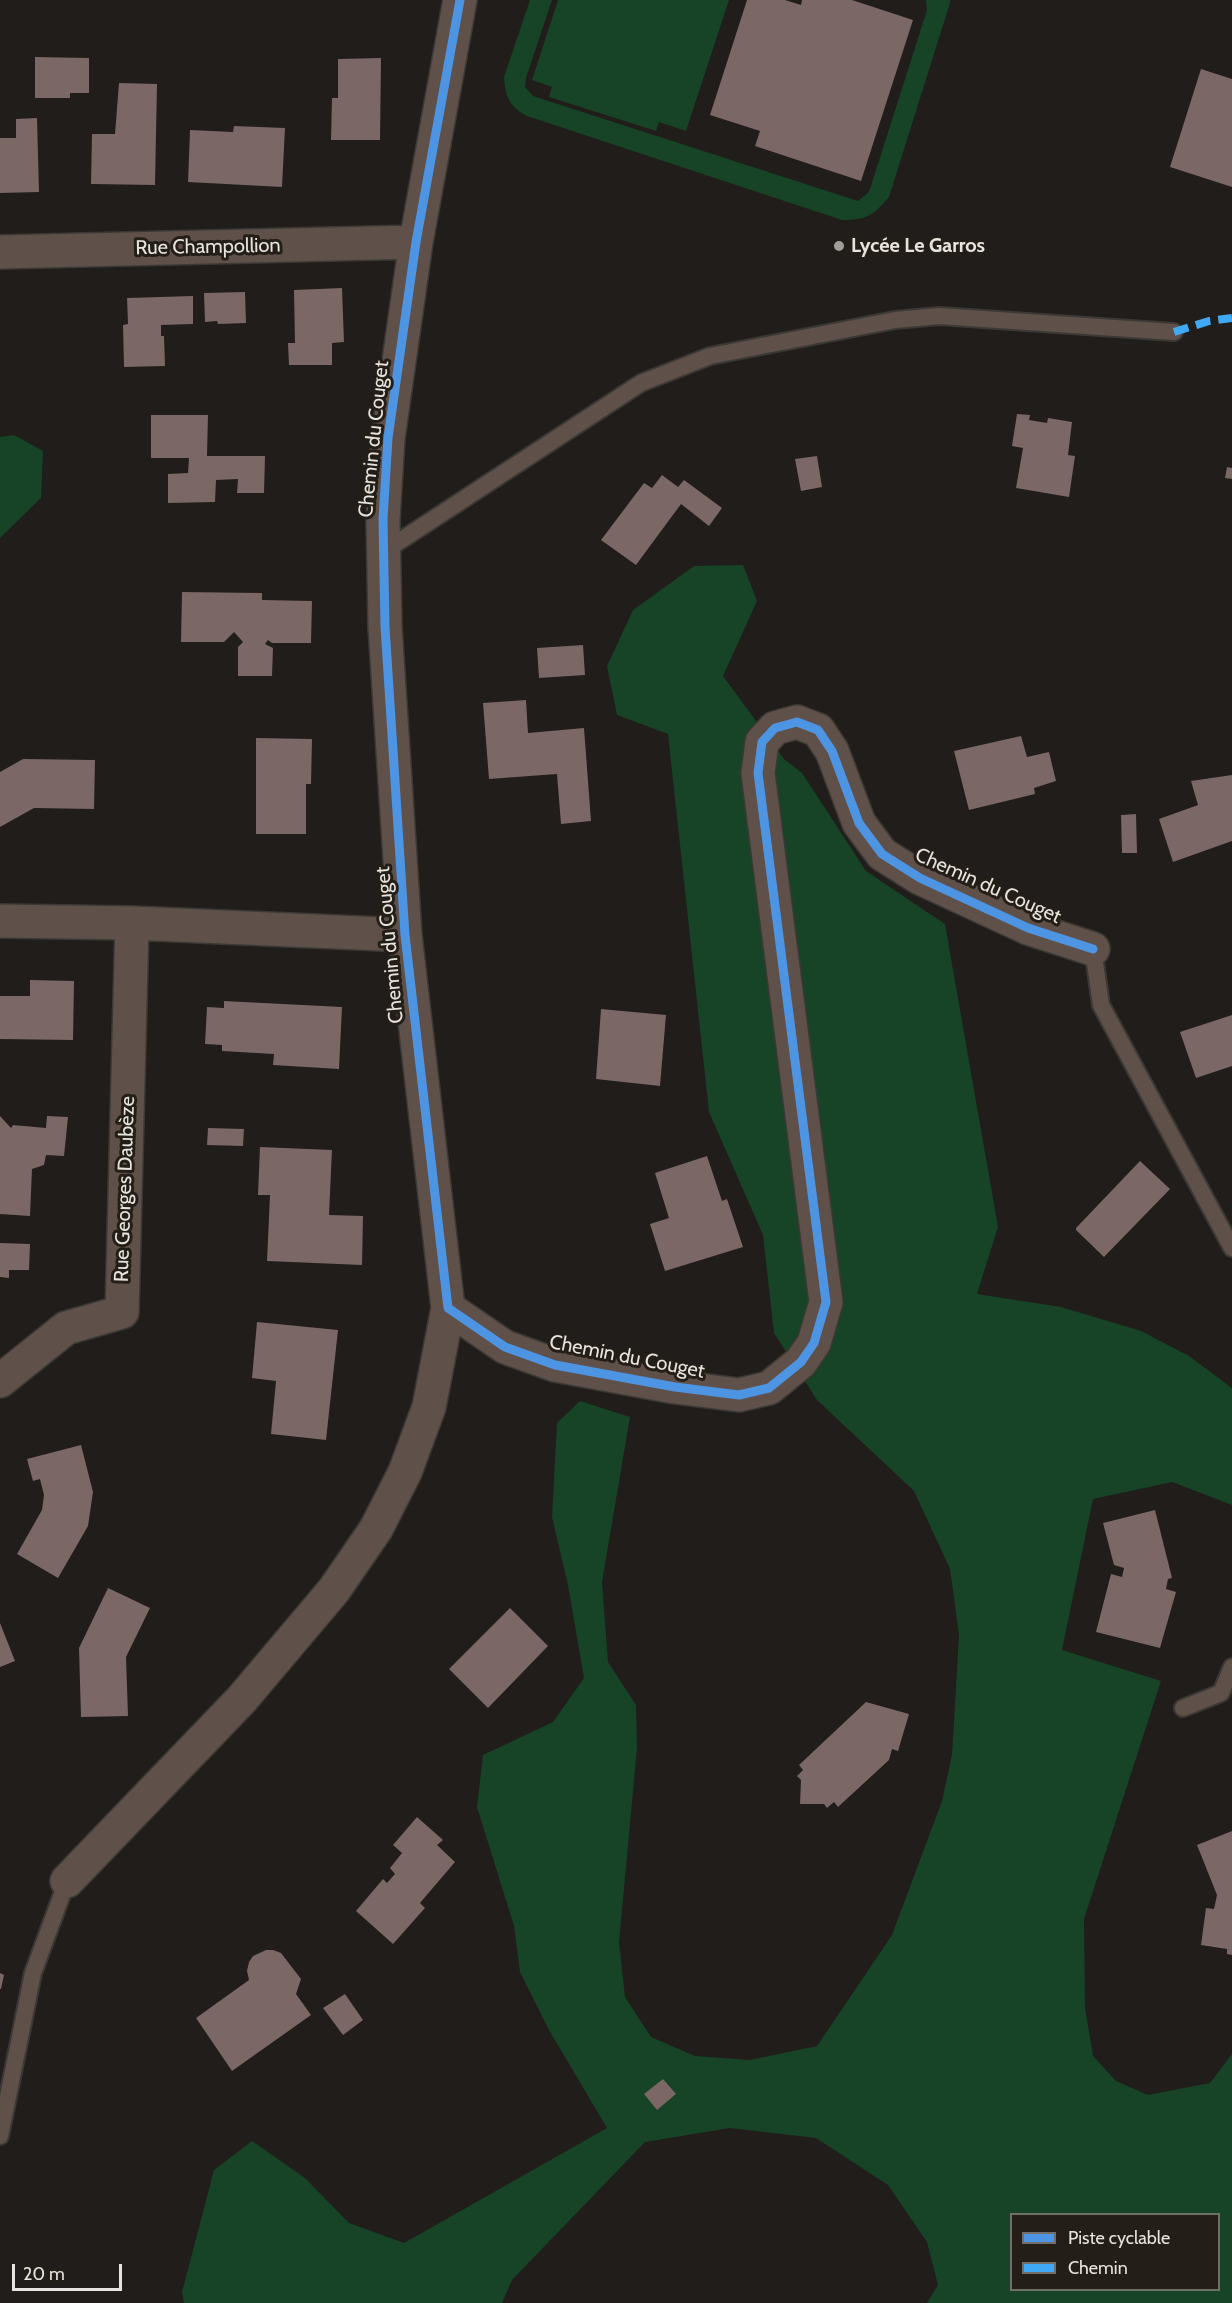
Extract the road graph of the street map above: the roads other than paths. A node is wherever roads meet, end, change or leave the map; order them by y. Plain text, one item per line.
1 (460, 0) edge
2 (416, 242) junction
3 (0, 252) edge
4 (1174, 332) dead end
5 (383, 552) junction
6 (0, 921) edge
7 (132, 924) junction
8 (405, 935) junction
9 (1093, 949) joint
10 (1232, 1248) edge
11 (448, 1308) junction
12 (0, 1382) edge
13 (1232, 1667) edge
14 (1183, 1708) dead end
15 (67, 1881) joint
16 (0, 2136) edge

1 - 2 street, Chemin du Couget
2 - 3 street, Rue Champollion
2 - 5 street, Chemin du Couget
4 - 5 lane
5 - 8 street, Chemin du Couget
6 - 7 street, Chemin du Couget
7 - 8 street, Chemin du Couget
7 - 12 street, Rue Georges Daubèze
8 - 11 street, Chemin du Couget
9 - 10 lane, Chemin du Couget
9 - 11 street, Chemin du Couget
11 - 15 street
13 - 14 lane
15 - 16 lane

